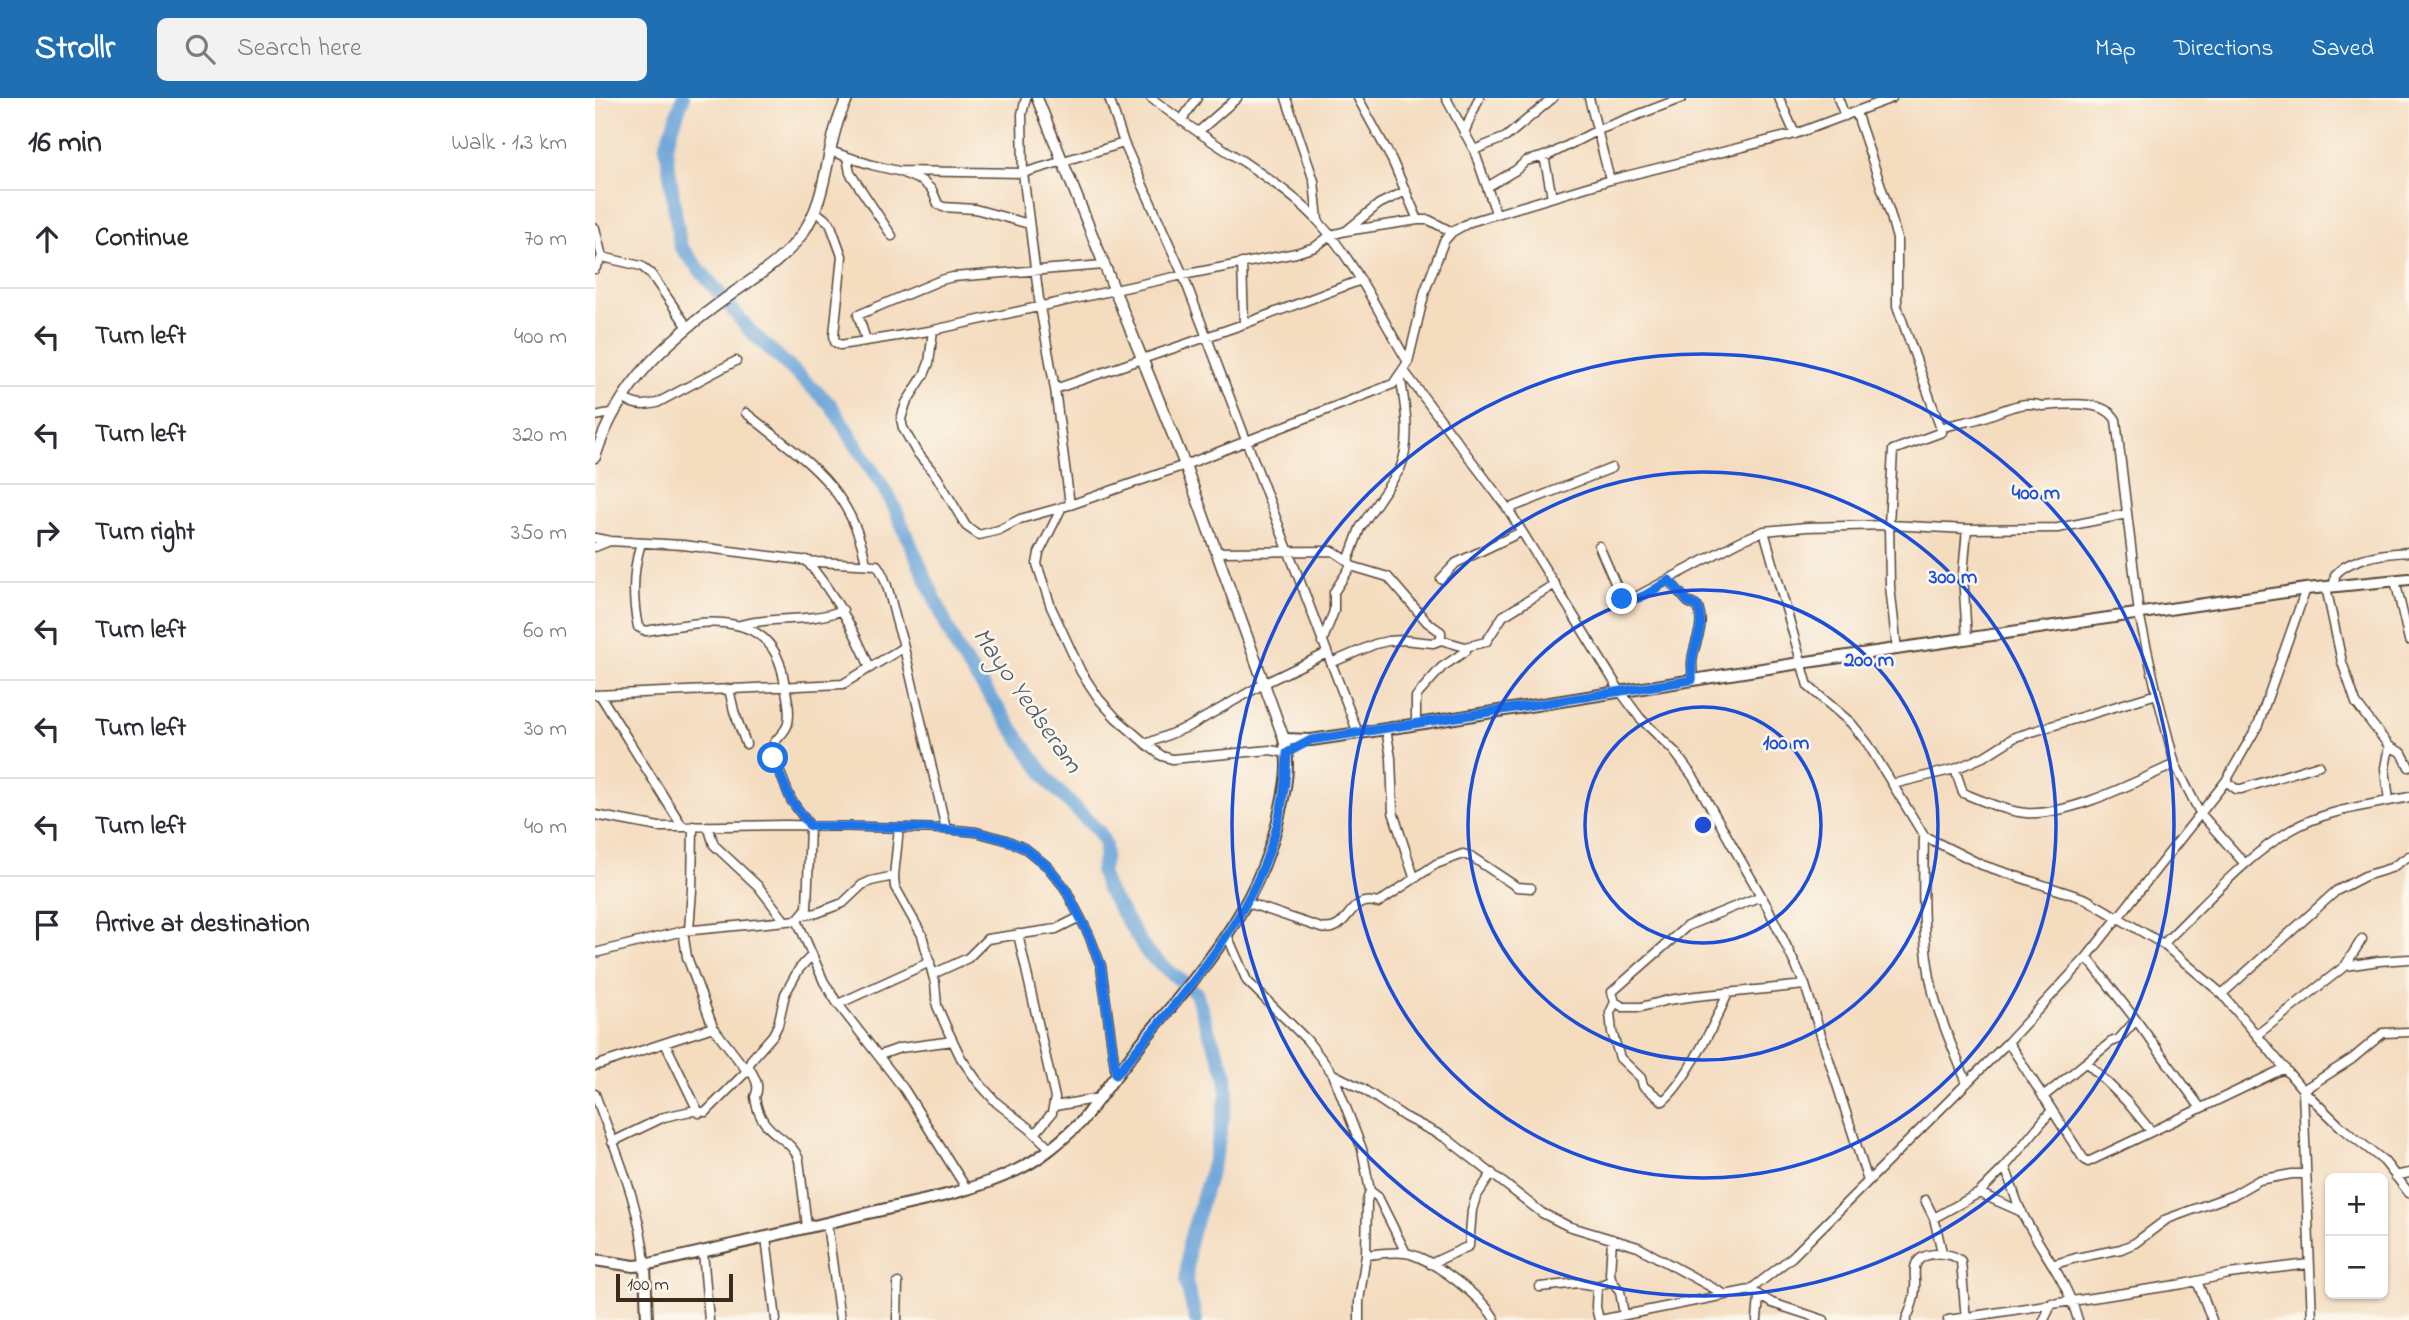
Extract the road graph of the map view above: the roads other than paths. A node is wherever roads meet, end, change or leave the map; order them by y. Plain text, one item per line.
1 (848, 98) edge
2 (1026, 98) edge
3 (1037, 98) edge
4 (1109, 98) edge
5 (1151, 98) edge
6 (1197, 98) edge
7 (1237, 98) edge
8 (1286, 98) edge
9 (1358, 98) edge
10 (1446, 98) edge
11 (1479, 98) edge
12 (1553, 98) edge
13 (1589, 98) edge
14 (1682, 98) edge
15 (1779, 98) edge
16 (1838, 98) edge
17 (1892, 98) edge
18 (1856, 112) junction
19 (1845, 116) junction
20 (1181, 121) junction
21 (1598, 130) junction
22 (1198, 132) junction
23 (1464, 133) junction
24 (1794, 134) junction
25 (1124, 143) junction
26 (1474, 150) junction
27 (830, 151) junction
28 (1544, 156) junction
29 (848, 157) junction
30 (1062, 162) junction
31 (898, 171) junction
32 (1023, 173) junction
33 (1610, 180) junction
34 (1487, 187) junction
35 (1406, 191) junction
36 (1552, 197) junction
37 (815, 211) junction
38 (1496, 213) junction
39 (1318, 220) junction
40 (1418, 220) junction
41 (1029, 224) junction
42 (595, 228) edge
43 (1346, 230) junction
44 (1452, 232) junction
45 (892, 236) dead end
46 (1331, 236) junction
47 (602, 257) junction
48 (1243, 263) junction
49 (1104, 265) junction
50 (595, 269) edge
51 (1035, 270) junction
52 (1183, 275) junction
53 (1361, 280) junction
54 (1114, 291) junction
55 (1040, 307) junction
56 (1244, 324) junction
57 (687, 326) junction
58 (933, 331) junction
59 (1207, 336) junction
60 (866, 340) junction
61 (1142, 359) junction
62 (736, 361) dead end
63 (1408, 362) junction
64 (1402, 373) junction
65 (1055, 389) junction
66 (624, 399) junction
67 (615, 412) junction
68 (746, 413) dead end
69 (595, 416) edge
70 (1941, 428) junction
71 (1248, 440) junction
72 (595, 457) edge
73 (1185, 465) junction
74 (1612, 468) dead end
75 (1066, 506) junction
76 (1509, 509) junction
77 (2127, 514) junction
78 (1889, 525) junction
79 (1967, 529) junction
80 (1764, 531) junction
81 (1521, 532) junction
82 (595, 538) edge
83 (610, 541) junction
84 (641, 543) junction
85 (1599, 546) dead end
86 (595, 547) edge
87 (1288, 550) junction
88 (1216, 552) junction
89 (2409, 552) edge
90 (807, 561) junction
91 (866, 563) junction
92 (1349, 564) junction
93 (1441, 579) dead end
94 (2409, 579) edge
95 (1669, 580) junction
96 (2395, 580) junction
97 (1555, 584) junction
98 (2330, 587) junction
99 (2306, 589) junction
100 (843, 610) junction
101 (2139, 614) junction
102 (737, 626) junction
103 (1967, 639) junction
104 (1441, 640) junction
105 (2409, 640) edge
106 (1322, 642) junction
107 (904, 647) junction
108 (1465, 647) junction
109 (1897, 650) junction
110 (1327, 653) junction
111 (1331, 663) junction
112 (1800, 663) junction
113 (870, 668) junction
114 (1692, 680) junction
115 (1265, 683) junction
116 (785, 686) junction
117 (729, 689) junction
118 (1620, 691) junction
119 (2157, 694) junction
120 (598, 695) edge
121 (1416, 725) junction
122 (1386, 729) junction
123 (1358, 733) junction
124 (1284, 739) junction
125 (1311, 740) junction
126 (746, 744) dead end
127 (1146, 744) junction
128 (2389, 746) junction
129 (1271, 750) junction
130 (1287, 753) junction
131 (2175, 764) junction
132 (2319, 765) dead end
133 (2409, 766) edge
134 (1955, 769) junction
135 (2226, 781) junction
136 (1893, 784) junction
137 (2409, 797) edge
138 (2389, 801) junction
139 (2200, 813) junction
140 (595, 815) edge
141 (682, 826) junction
142 (693, 826) junction
143 (708, 826) junction
144 (810, 826) junction
145 (899, 828) junction
146 (946, 829) junction
147 (1924, 836) junction
148 (2409, 856) edge
149 (2245, 864) junction
150 (894, 876) junction
151 (1415, 877) junction
152 (1531, 888) dead end
153 (1761, 895) junction
154 (1248, 903) junction
155 (800, 917) junction
156 (1080, 917) junction
157 (2120, 917) junction
158 (785, 921) junction
159 (686, 931) junction
160 (1018, 934) junction
161 (1227, 935) junction
162 (2362, 939) dead end
163 (2164, 944) junction
164 (595, 953) edge
165 (812, 955) junction
166 (2087, 957) junction
167 (2409, 959) edge
168 (930, 962) junction
169 (2345, 966) junction
170 (933, 974) junction
171 (1805, 985) junction
172 (1728, 993) junction
173 (2222, 994) junction
174 (1615, 1002) junction
175 (838, 1004) junction
176 (2136, 1020) junction
177 (713, 1027) junction
178 (2409, 1031) edge
179 (2258, 1034) junction
180 (953, 1041) junction
181 (2007, 1042) junction
182 (665, 1043) junction
183 (880, 1055) junction
184 (2087, 1063) junction
185 (595, 1066) edge
186 (2285, 1068) junction
187 (748, 1069) junction
188 (1333, 1074) junction
189 (1116, 1075) junction
190 (1967, 1083) junction
191 (2303, 1090) junction
192 (595, 1094) edge
193 (2043, 1097) junction
194 (1099, 1098) junction
195 (1055, 1105) junction
196 (2200, 1107) junction
197 (2052, 1110) junction
198 (699, 1113) junction
199 (2151, 1131) junction
200 (1035, 1134) junction
201 (613, 1142) junction
202 (1051, 1149) junction
203 (2005, 1167) junction
204 (1492, 1173) junction
205 (2409, 1173) edge
206 (2306, 1174) junction
207 (2395, 1176) junction
208 (1868, 1181) junction
209 (966, 1188) junction
210 (1370, 1191) junction
211 (1979, 1193) junction
212 (2409, 1193) edge
213 (1925, 1200) dead end
214 (2022, 1212) junction
215 (1934, 1218) junction
216 (827, 1223) junction
217 (807, 1227) junction
218 (766, 1237) junction
219 (1612, 1240) junction
220 (703, 1252) junction
221 (1942, 1252) junction
222 (1406, 1253) junction
223 (1366, 1255) junction
224 (595, 1259) edge
225 (1430, 1264) junction
226 (2055, 1264) junction
227 (2309, 1264) junction
228 (645, 1265) junction
229 (1612, 1281) junction
230 (2197, 1281) junction
231 (898, 1283) dead end
232 (1597, 1286) junction
233 (1540, 1287) dead end
234 (1750, 1290) junction
235 (1724, 1294) junction
236 (1759, 1297) junction
237 (2073, 1300) junction
238 (2052, 1304) junction
239 (1624, 1315) junction
240 (1966, 1319) edge
241 (647, 1320) edge
242 (709, 1320) edge
243 (776, 1320) edge
244 (839, 1320) edge
245 (897, 1320) edge
246 (1359, 1320) edge
247 (1495, 1320) edge
248 (1599, 1320) edge
249 (1757, 1320) edge
250 (1824, 1320) edge
251 (1906, 1320) edge
252 (1948, 1320) edge
253 (2044, 1320) edge
254 (2078, 1320) edge
255 (2211, 1320) edge
256 (2312, 1320) edge

1 - 27 street
2 - 32 street
3 - 30 street
4 - 25 street
5 - 20 street
6 - 20 street
7 - 22 street
8 - 39 street
9 - 35 street
10 - 23 street
11 - 23 street
12 - 26 street
13 - 21 street
14 - 21 street
15 - 24 street
16 - 19 street
17 - 18 street
18 - 19 street
18 - 70 street
19 - 24 street
20 - 22 street
21 - 28 street
21 - 33 street
22 - 39 street
23 - 26 street
24 - 33 street
25 - 30 street
25 - 52 street
26 - 34 street
27 - 29 street
27 - 37 street
28 - 34 street
28 - 36 street
29 - 31 street
29 - 45 street
30 - 32 street
30 - 49 street
31 - 32 street
31 - 41 street
32 - 41 street
33 - 36 street
34 - 38 street
35 - 40 street
35 - 43 street
36 - 38 street
37 - 57 street
37 - 60 street
38 - 44 street
39 - 46 street
40 - 43 street
40 - 44 street
41 - 51 street
42 - 47 street
43 - 46 street
44 - 63 street
46 - 48 street
46 - 53 street
47 - 50 street
47 - 57 street
48 - 52 street
48 - 56 street
49 - 51 street
49 - 54 street
51 - 55 street
51 - 60 street
52 - 54 street
52 - 59 street
53 - 56 street
53 - 63 street
54 - 55 street
54 - 61 street
55 - 58 street
55 - 65 street
56 - 59 street
57 - 66 street
58 - 60 street
58 - 75 street
59 - 61 street
59 - 71 street
61 - 65 street
61 - 73 street
62 - 66 street
63 - 64 street
64 - 71 street
64 - 76 street
64 - 92 street
65 - 75 street
66 - 67 street
67 - 69 street
67 - 72 street
68 - 91 street
70 - 77 street
70 - 78 street
71 - 73 street
71 - 87 street
73 - 75 street
73 - 88 street
74 - 76 street
75 - 127 street
76 - 81 street
77 - 79 street
77 - 101 street
78 - 79 street
78 - 80 street
78 - 109 street
79 - 103 street
80 - 95 street
80 - 112 street
81 - 93 street
81 - 97 street
82 - 83 street
83 - 84 street
83 - 86 street
84 - 90 street
84 - 102 street
85 - 95 street
87 - 88 street
87 - 92 street
87 - 106 street
88 - 115 street
89 - 98 street
90 - 91 street
90 - 100 street
91 - 107 street
92 - 104 street
92 - 106 street
94 - 96 main road
95 - 114 street
96 - 98 main road
96 - 105 street
97 - 108 street
97 - 118 street
98 - 99 main road
98 - 128 street
99 - 101 main road
99 - 135 street
100 - 102 street
100 - 113 street
101 - 103 main road
101 - 119 street
102 - 116 street
103 - 109 main road
104 - 108 street
104 - 111 street
106 - 110 street
107 - 113 street
107 - 146 street
108 - 121 street
109 - 112 main road
110 - 111 street
110 - 115 street
111 - 123 street
112 - 114 main road
112 - 136 street
113 - 116 street
114 - 118 main road
115 - 124 street
115 - 127 street
116 - 117 street
116 - 144 street
117 - 120 street
117 - 126 street
118 - 121 main road
118 - 153 street
119 - 131 street
119 - 134 street
120 - 141 street
121 - 122 main road
122 - 123 main road
122 - 151 street
123 - 125 main road
124 - 125 main road
124 - 129 street
124 - 130 main road
125 - 130 main road
127 - 129 street
128 - 133 street
128 - 138 street
129 - 130 street
130 - 154 main road
131 - 134 street
131 - 139 street
132 - 135 street
134 - 136 street
135 - 139 street
136 - 147 street
137 - 138 street
138 - 149 street
139 - 149 street
139 - 157 street
140 - 141 street
141 - 142 street
142 - 143 street
142 - 159 street
143 - 144 street
143 - 158 street
144 - 145 street
144 - 155 street
145 - 146 street
145 - 150 street
146 - 156 street
147 - 157 street
147 - 190 street
148 - 173 street
149 - 163 street
150 - 155 street
150 - 168 street
151 - 152 street
151 - 154 street
153 - 171 street
153 - 174 street
154 - 161 main road
155 - 158 street
155 - 165 street
156 - 160 street
156 - 189 street
157 - 163 street
157 - 166 street
158 - 159 street
159 - 164 street
159 - 177 street
160 - 170 street
160 - 195 street
161 - 188 street
161 - 189 main road
162 - 169 street
163 - 173 street
165 - 175 street
165 - 187 street
166 - 176 street
166 - 181 street
167 - 169 street
168 - 170 street
168 - 175 street
169 - 179 street
170 - 180 street
171 - 172 street
171 - 208 street
172 - 174 street
172 - 174 street
173 - 179 street
175 - 183 street
176 - 184 street
176 - 196 street
177 - 182 street
177 - 187 street
178 - 191 street
179 - 186 street
180 - 183 street
180 - 200 street
181 - 190 street
181 - 193 street
182 - 185 street
182 - 198 street
183 - 209 street
184 - 193 street
184 - 199 street
186 - 191 street
186 - 196 street
187 - 198 street
187 - 217 street
188 - 204 street
188 - 210 street
189 - 194 main road
190 - 208 street
191 - 206 street
191 - 207 street
192 - 201 street
193 - 197 street
194 - 195 street
194 - 202 main road
195 - 200 street
196 - 199 street
197 - 199 street
197 - 203 street
198 - 201 street
200 - 202 street
201 - 228 street
202 - 209 main road
203 - 211 street
203 - 214 street
204 - 219 street
204 - 225 street
205 - 207 street
206 - 226 street
206 - 227 street
207 - 212 street
208 - 234 street
209 - 216 main road
210 - 222 street
210 - 223 street
211 - 214 street
211 - 215 street
213 - 215 street
214 - 226 street
215 - 221 street
216 - 217 main road
216 - 244 street
217 - 218 main road
218 - 220 main road
218 - 243 street
219 - 229 street
219 - 235 street
220 - 228 main road
220 - 242 street
221 - 240 street
221 - 251 street
222 - 223 street
222 - 225 street
223 - 246 street
224 - 228 main road
225 - 247 street
226 - 237 street
227 - 230 street
227 - 256 street
228 - 241 main road
229 - 232 street
229 - 239 street
230 - 237 street
230 - 255 street
231 - 245 street
232 - 233 street
232 - 248 street
234 - 235 street
234 - 236 street
235 - 239 street
236 - 249 street
236 - 250 street
237 - 238 street
237 - 254 street
238 - 240 street
238 - 253 street
239 - 248 street
240 - 252 street

